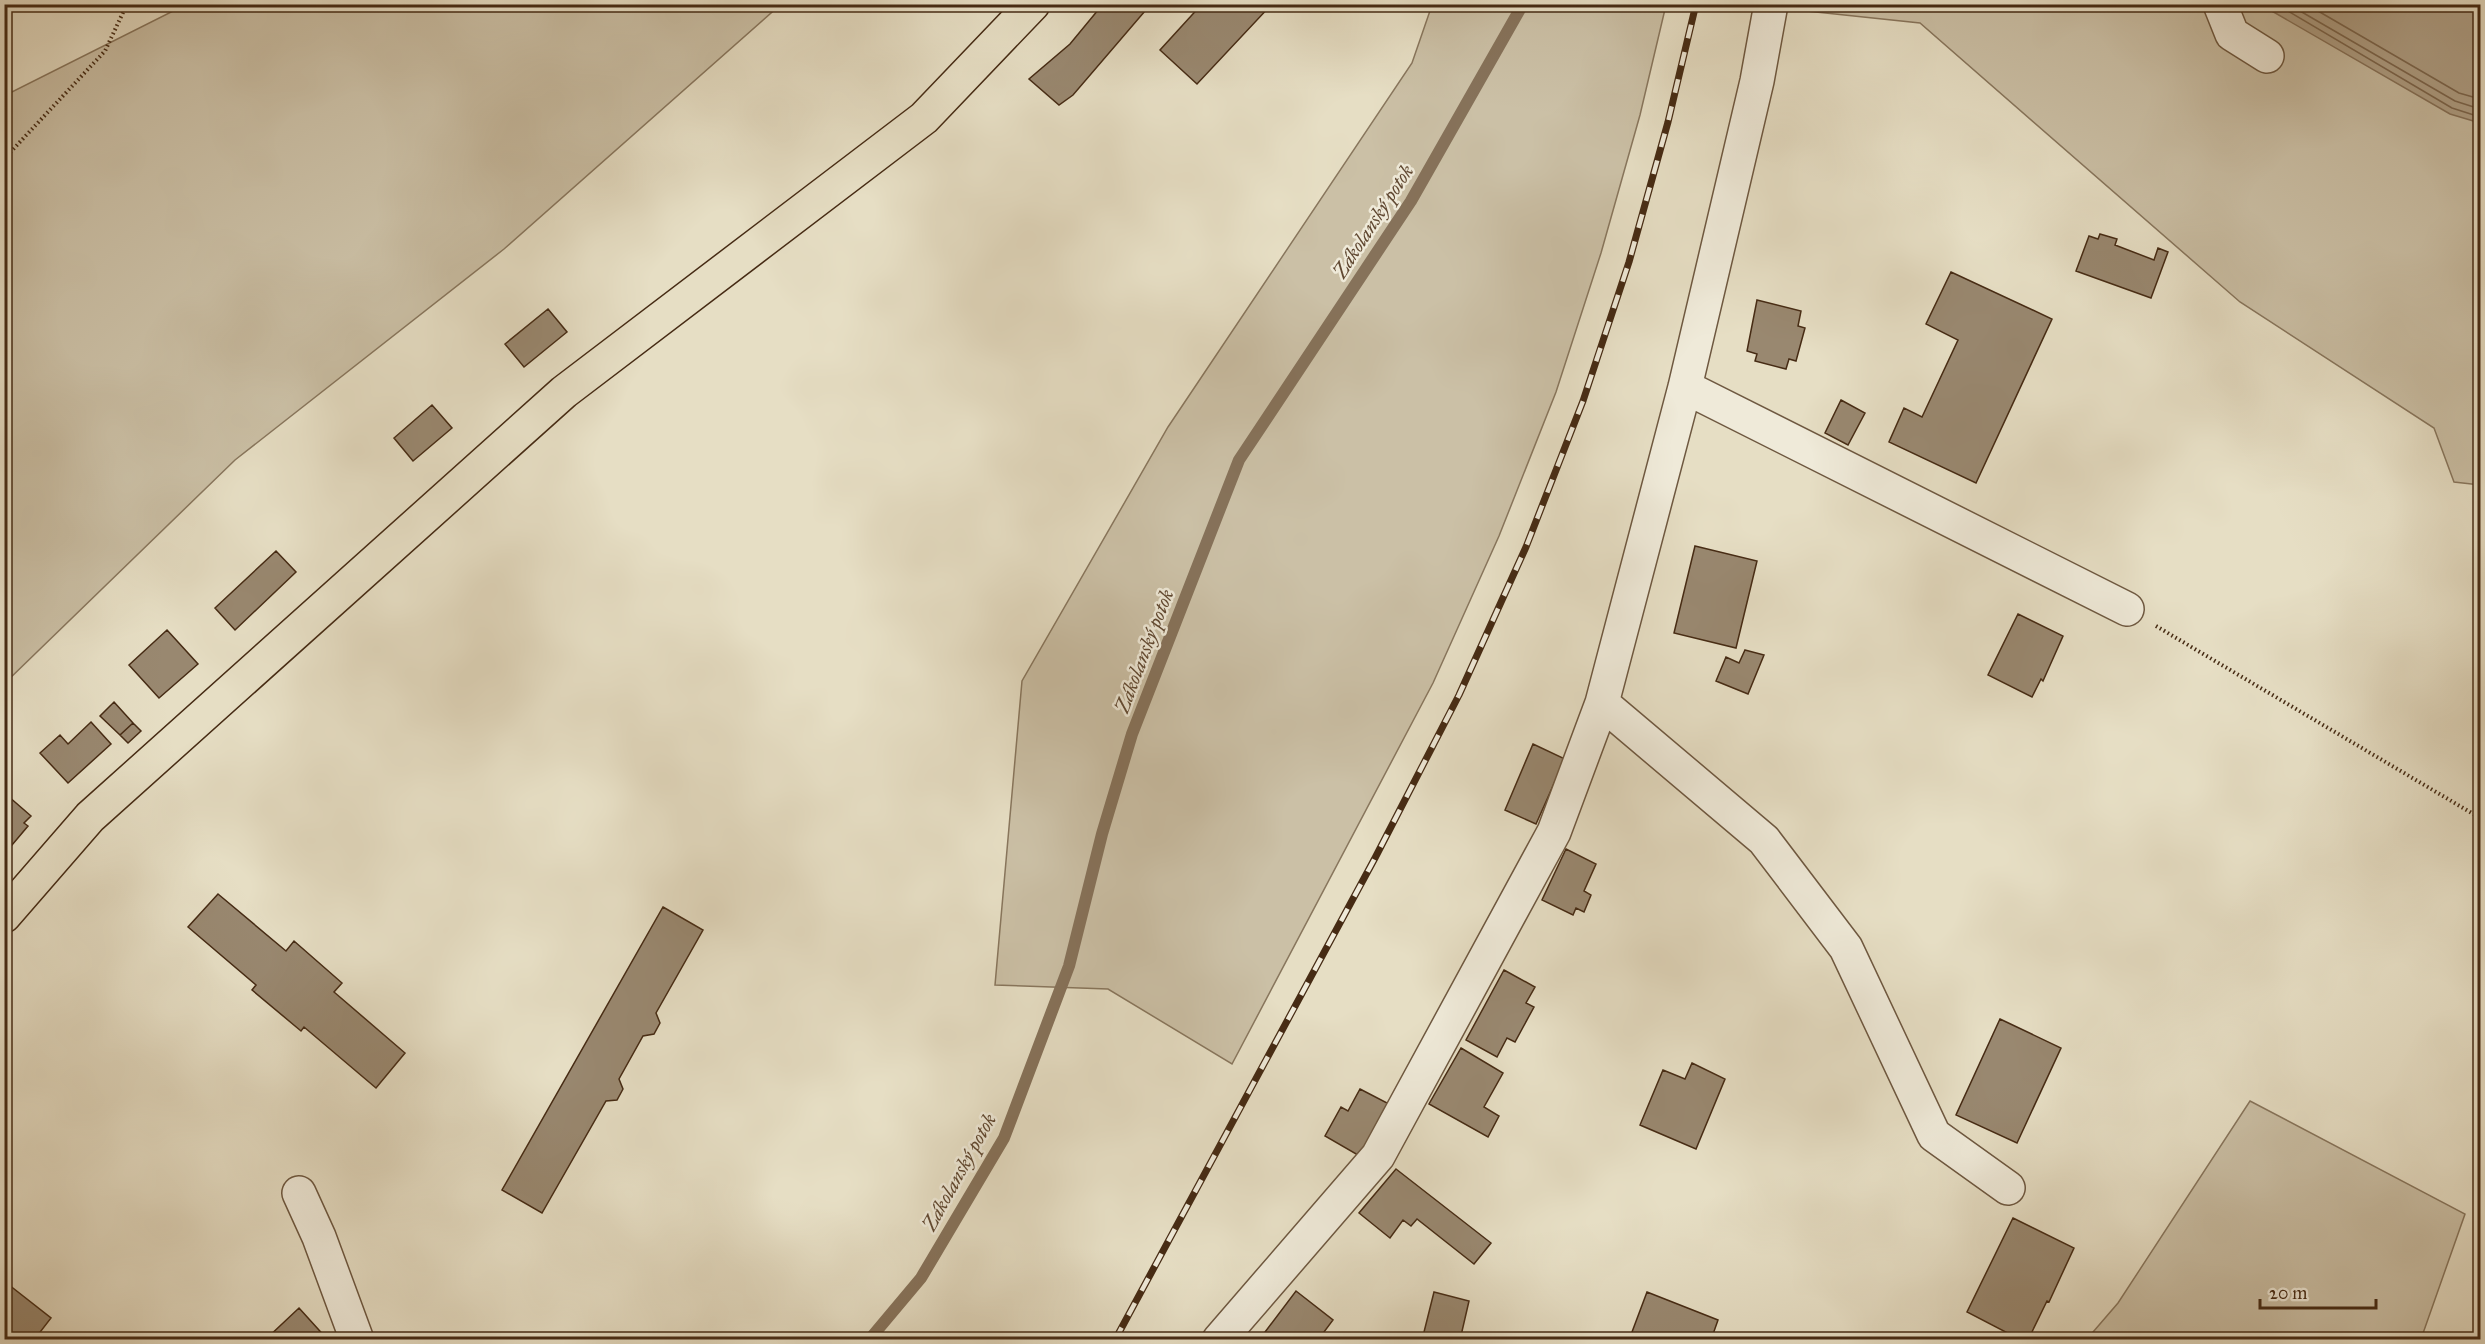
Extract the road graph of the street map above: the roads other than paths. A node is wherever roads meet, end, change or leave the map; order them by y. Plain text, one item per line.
1 (1033, 4) edge
2 (1771, 4) edge
3 (2220, 4) edge
4 (2267, 56) dead end
5 (1684, 387) junction
6 (2127, 609) road end
7 (1602, 703) junction
8 (4, 916) edge
9 (2008, 1188) dead end
10 (299, 1193) dead end
11 (357, 1340) edge
12 (1219, 1340) edge

1 - 8 main road
2 - 5 street
3 - 4 street
5 - 6 street
5 - 7 street
7 - 9 street
7 - 12 street
10 - 11 street

